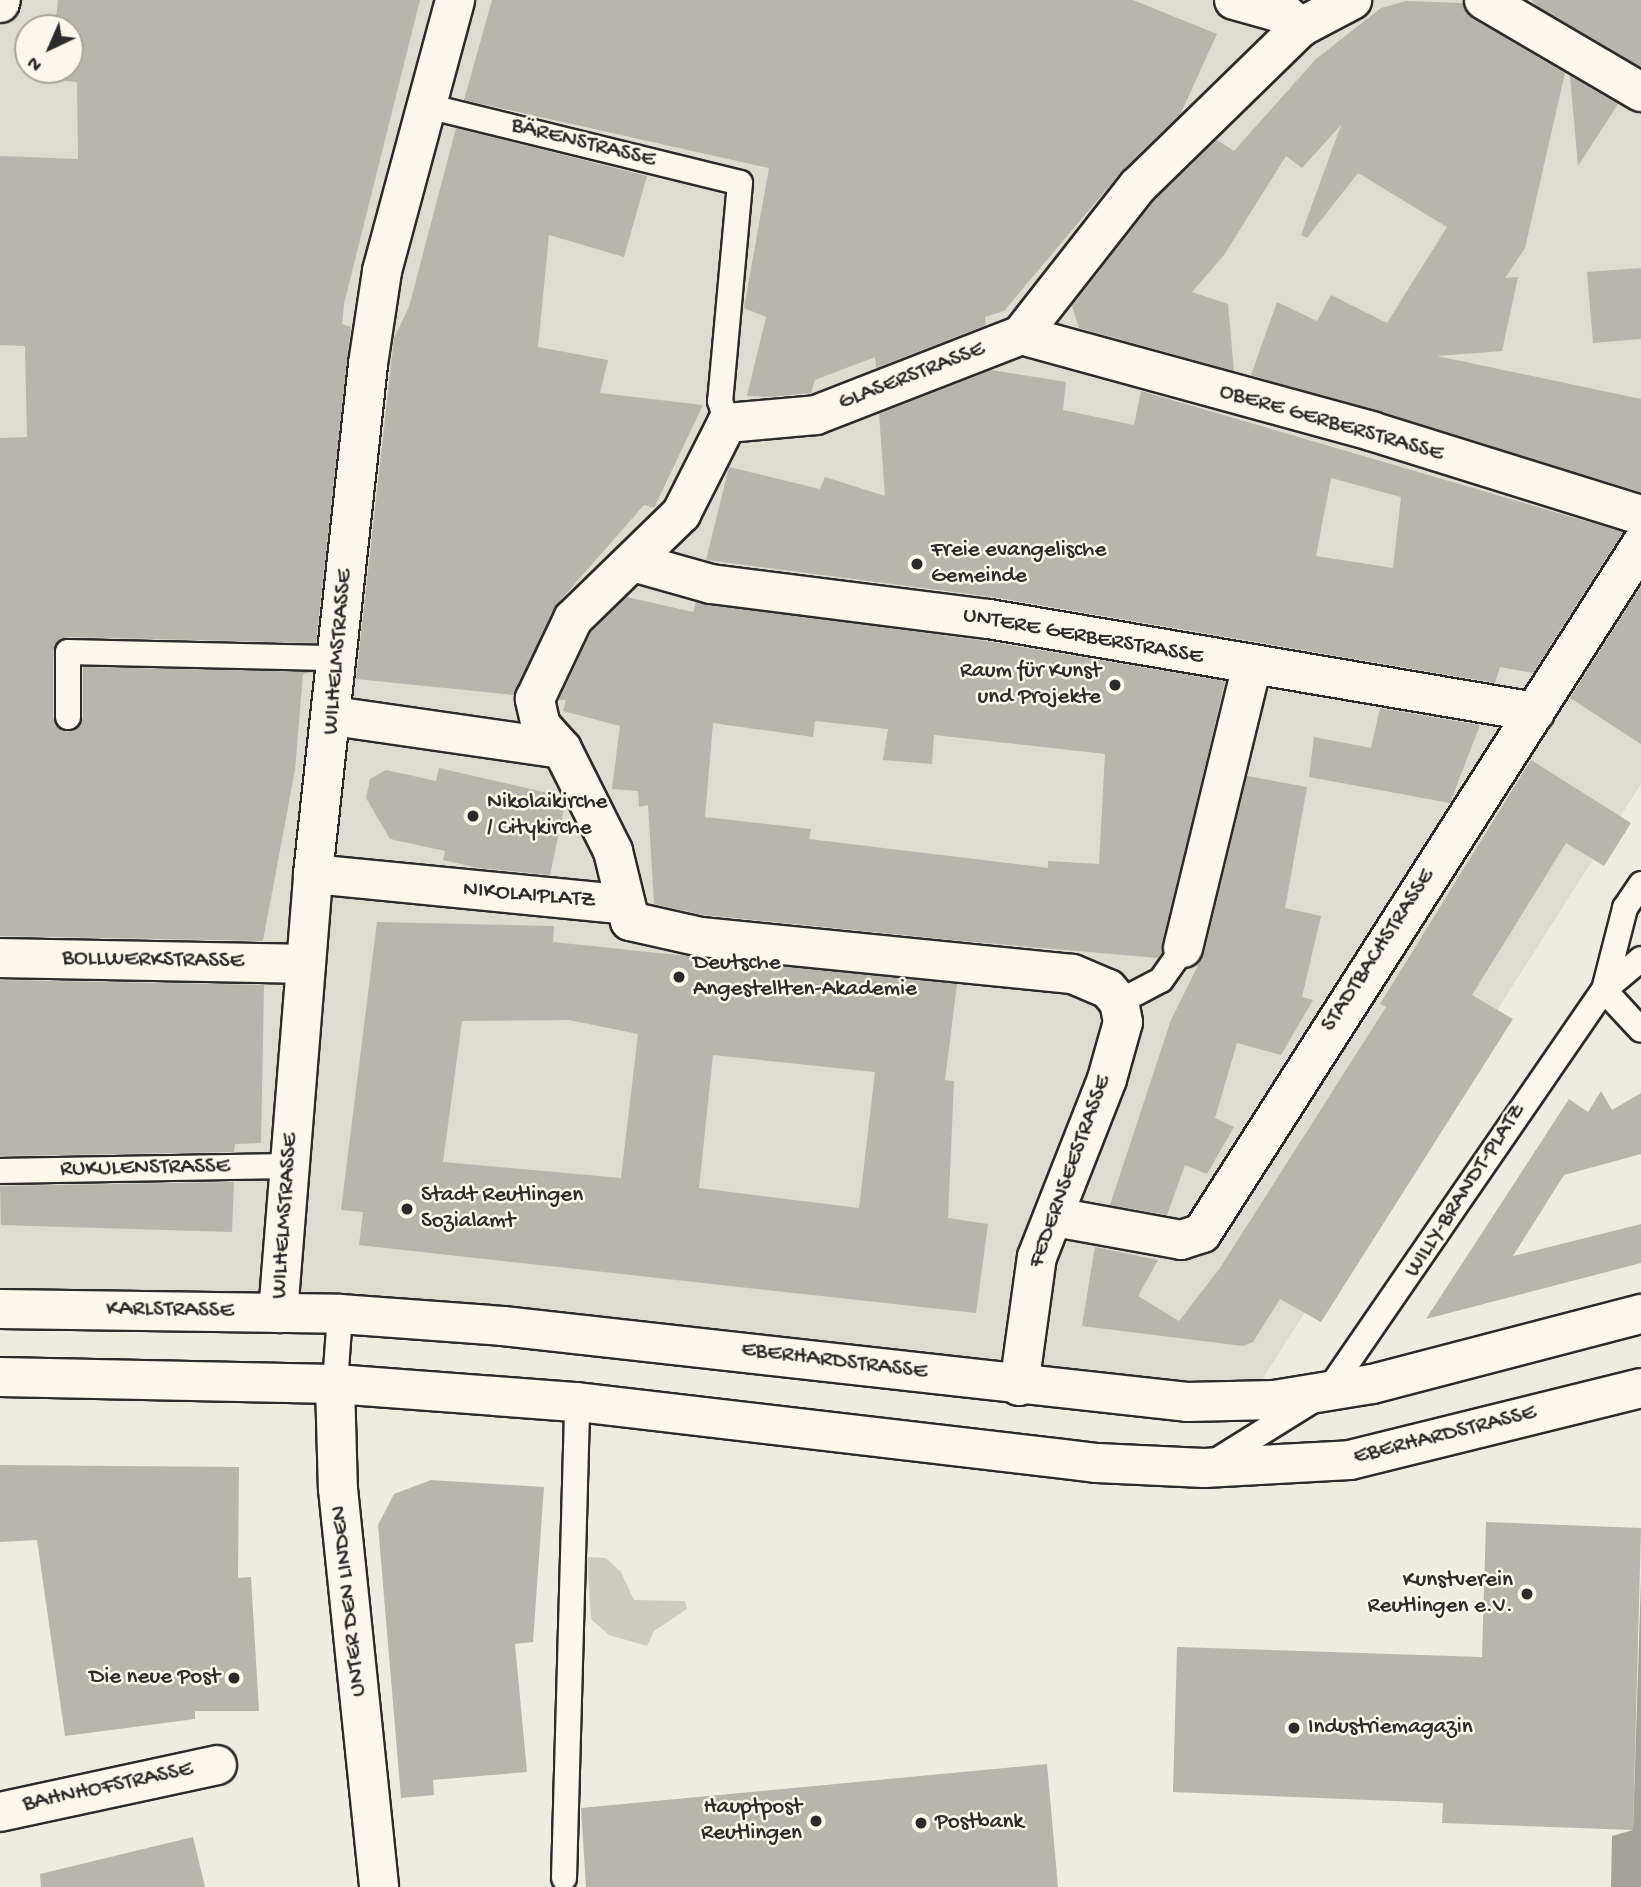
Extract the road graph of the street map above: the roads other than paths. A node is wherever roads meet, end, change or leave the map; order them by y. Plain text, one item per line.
1 (455, 0) edge
2 (1234, 0) edge
3 (1352, 0) edge
4 (1484, 0) edge
5 (1301, 27) junction
6 (1641, 92) edge
7 (427, 106) junction
8 (1021, 335) junction
9 (727, 422) junction
10 (1641, 516) edge
11 (1641, 544) edge
12 (633, 562) junction
13 (338, 658) junction
14 (1252, 665) junction
15 (1535, 712) junction
16 (334, 716) junction
17 (68, 717) dead end
18 (562, 749) junction
19 (313, 874) junction
20 (1641, 884) edge
21 (621, 904) junction
22 (1184, 948) joint
23 (0, 958) edge
24 (1641, 960) edge
25 (305, 964) junction
26 (1604, 990) junction
27 (1119, 1002) junction
28 (1641, 1031) edge
29 (290, 1166) junction
30 (0, 1171) edge
31 (1055, 1217) junction
32 (0, 1309) edge
33 (278, 1313) junction
34 (340, 1314) junction
35 (1641, 1314) edge
36 (0, 1377) edge
37 (335, 1384) junction
38 (1019, 1386) junction
39 (1641, 1388) edge
40 (1328, 1391) junction
41 (577, 1402) junction
42 (1204, 1468) junction
43 (217, 1765) dead end
44 (0, 1812) edge
45 (564, 1878) dead end
46 (379, 1887) edge

1 - 7 street, WILHELMSTRASSE
2 - 5 street
3 - 5 street
4 - 6 street
5 - 8 street
7 - 9 lane, BÄRENSTRASSE
7 - 13 street, WILHELMSTRASSE
8 - 9 street, GLASERSTRASSE
8 - 10 street, OBERE GERBERSTRASSE
9 - 12 street
11 - 15 street, STADTBACHSTRASSE
12 - 14 street, UNTERE GERBERSTRASSE
12 - 18 street, NIKOLAIPLATZ
13 - 16 street, WILHELMSTRASSE
13 - 17 lane
14 - 15 street, UNTERE GERBERSTRASSE
14 - 22 street
15 - 31 street, STADTBACHSTRASSE
16 - 18 street
16 - 19 street, WILHELMSTRASSE
18 - 21 street, NIKOLAIPLATZ
19 - 21 street, NIKOLAIPLATZ
19 - 25 street, WILHELMSTRASSE
20 - 26 lane, WILLY-BRANDT-PLATZ
21 - 27 street
22 - 27 lane
23 - 25 street, BOLLWERKSTRASSE
24 - 26 lane, WILLY-BRANDT-PLATZ
25 - 29 street, WILHELMSTRASSE
26 - 28 lane
26 - 40 lane, WILLY-BRANDT-PLATZ
27 - 31 street, FEDERNSEESTRASSE
29 - 30 lane, RUKULENSTRASSE
29 - 33 street, WILHELMSTRASSE
31 - 38 street, FEDERNSEESTRASSE
32 - 33 street, KARLSTRASSE
33 - 34 street, KARLSTRASSE
34 - 37 lane, UNTER DEN LINDEN
34 - 38 street, EBERHARDSTRASSE
35 - 40 street, EBERHARDSTRASSE
36 - 37 street
37 - 41 street, EBERHARDSTRASSE
37 - 46 street, UNTER DEN LINDEN
38 - 40 street, EBERHARDSTRASSE
39 - 42 street, EBERHARDSTRASSE
40 - 42 lane, EBERHARDSTRASSE
41 - 42 street, EBERHARDSTRASSE
41 - 45 lane
43 - 44 street, BAHNHOFSTRASSE

